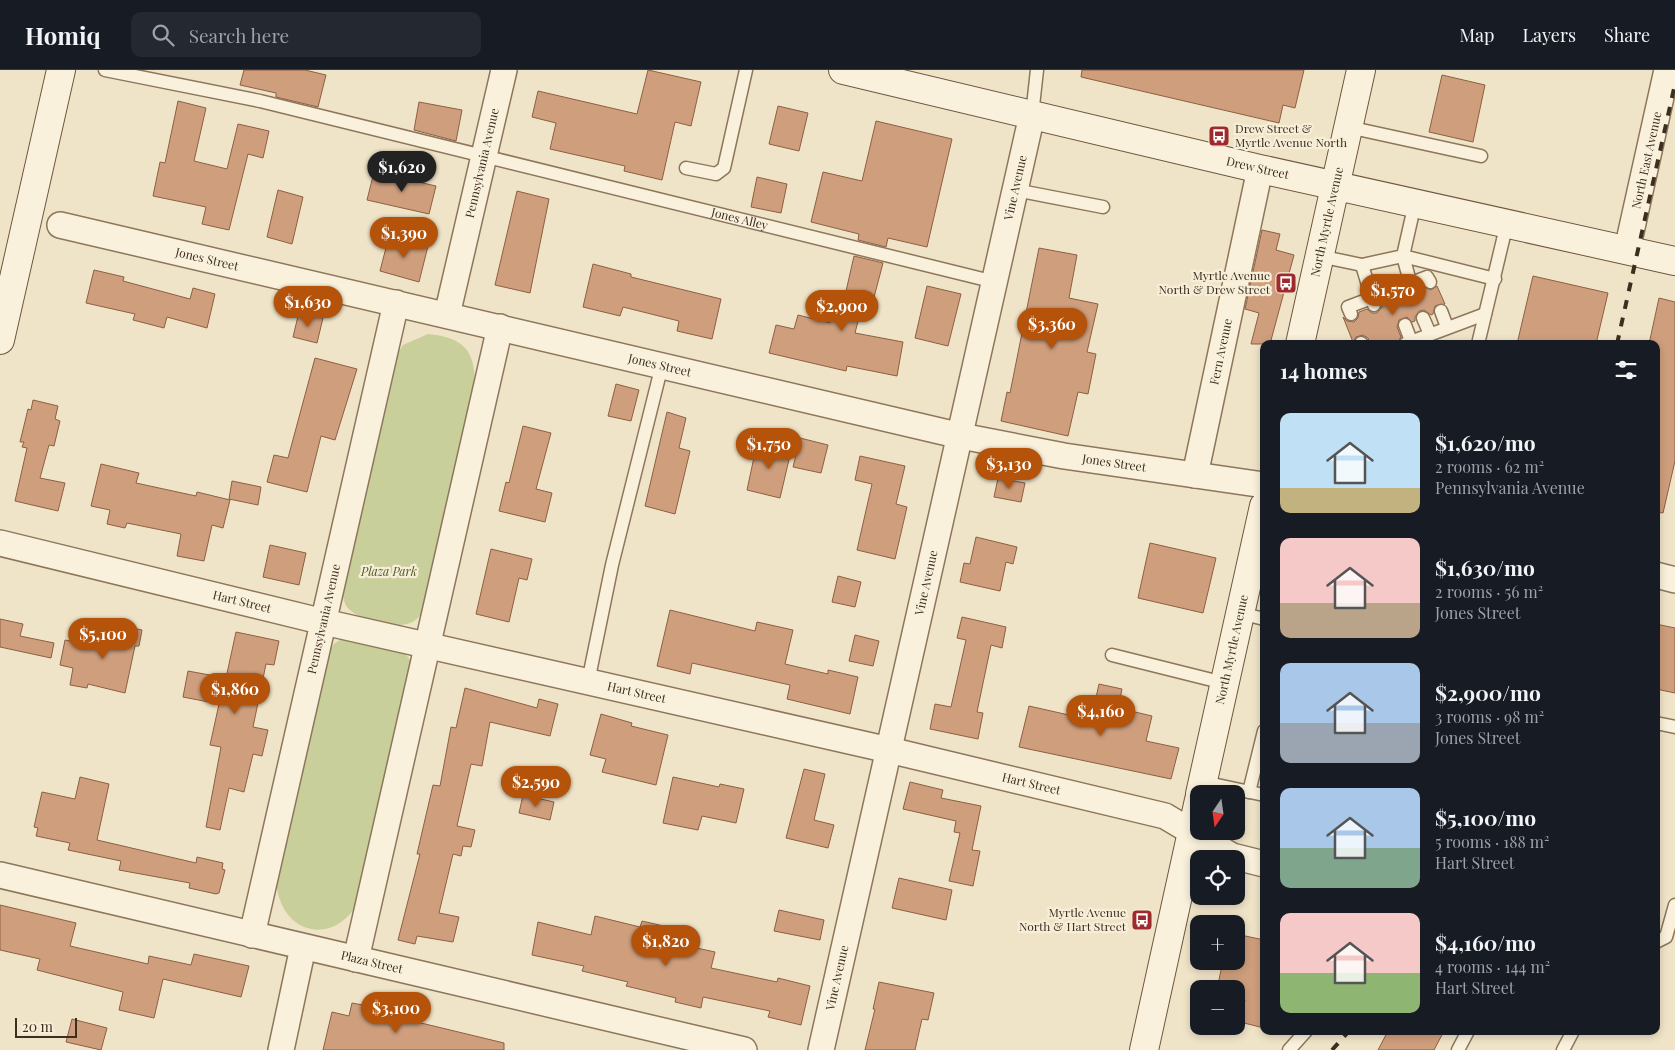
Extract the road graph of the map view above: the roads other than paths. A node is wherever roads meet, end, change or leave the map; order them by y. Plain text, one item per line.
1 (61, 70) edge
2 (105, 70) edge
3 (504, 70) edge
4 (746, 70) edge
5 (843, 70) edge
6 (1037, 70) edge
7 (1361, 70) edge
8 (1668, 70) edge
9 (1032, 115) junction
10 (1348, 127) junction
11 (1480, 156) dead end
12 (484, 157) junction
13 (686, 168) dead end
14 (1260, 169) junction
15 (1335, 186) junction
16 (1015, 190) junction
17 (1415, 203) junction
18 (1103, 207) dead end
19 (1507, 223) junction
20 (60, 225) dead end
21 (1627, 250) junction
22 (1319, 256) junction
23 (1403, 256) junction
24 (1675, 261) edge
25 (1362, 265) junction
26 (1494, 279) junction
27 (995, 282) junction
28 (1430, 282) dead end
29 (1411, 287) junction
30 (1373, 302) junction
31 (396, 303) junction
32 (1441, 311) dead end
33 (1351, 314) dead end
34 (1485, 314) junction
35 (447, 315) junction
36 (1423, 318) dead end
37 (1405, 325) dead end
38 (500, 327) junction
39 (1447, 327) junction
40 (1430, 334) junction
41 (0, 340) edge
42 (1301, 340) edge
43 (1408, 340) edge
44 (1414, 340) edge
45 (1479, 340) edge
46 (662, 366) junction
47 (961, 436) junction
48 (1195, 475) junction
49 (1260, 484) edge
50 (0, 543) edge
51 (1260, 543) edge
52 (1660, 576) edge
53 (1675, 580) edge
54 (1252, 616) edge
55 (324, 622) junction
56 (429, 646) junction
57 (1112, 655) dead end
58 (588, 682) junction
59 (1224, 683) junction
60 (1660, 724) edge
61 (1675, 728) edge
62 (1260, 748) edge
63 (888, 750) junction
64 (1202, 785) edge
65 (1245, 792) edge
66 (1250, 792) junction
67 (1260, 794) edge
68 (1190, 831) edge
69 (1190, 840) edge
70 (1205, 840) edge
71 (1260, 863) edge
72 (0, 875) edge
73 (1675, 905) edge
74 (252, 935) junction
75 (1660, 940) edge
76 (304, 947) junction
77 (356, 959) junction
78 (1302, 1035) edge
79 (1466, 1035) edge
80 (1571, 1035) edge
81 (281, 1050) edge
82 (744, 1050) edge
83 (821, 1050) edge
84 (1144, 1050) edge
85 (1289, 1050) edge
86 (1458, 1050) edge
87 (1563, 1050) edge

1 - 41 main road
2 - 12 lane, Jones Alley
3 - 12 street, Pennsylvania Avenue
4 - 13 lane
5 - 9 main road, Drew Street
6 - 9 lane
7 - 10 main road, North Myrtle Avenue
8 - 21 street, North East Avenue
9 - 14 main road, Drew Street
9 - 16 street, Vine Avenue
10 - 11 lane
10 - 15 main road, North Myrtle Avenue
12 - 27 lane, Jones Alley
12 - 35 street, Pennsylvania Avenue
14 - 15 main road, Drew Street
14 - 48 street, Fern Avenue
15 - 17 main road, Drew Street
15 - 22 main road, North Myrtle Avenue
16 - 18 lane
16 - 27 street, Vine Avenue
17 - 19 main road, Drew Street
17 - 23 lane
19 - 21 main road, Drew Street
19 - 26 lane
20 - 31 street, Jones Street
21 - 24 main road, Drew Street
22 - 25 lane
22 - 42 main road, North Myrtle Avenue
23 - 25 lane
23 - 26 lane
23 - 29 lane
25 - 30 lane
26 - 34 lane
27 - 47 street, Vine Avenue
28 - 29 lane
29 - 30 lane
30 - 33 lane
31 - 35 street, Jones Street
31 - 55 street, Pennsylvania Avenue
32 - 39 lane
34 - 39 lane
34 - 45 lane
35 - 38 street, Jones Street
36 - 40 lane
37 - 43 lane
38 - 46 street, Jones Street
38 - 56 street
39 - 40 lane
40 - 44 lane
46 - 47 street, Jones Street
46 - 58 lane
47 - 48 street, Jones Street
47 - 63 street, Vine Avenue
48 - 49 street, Jones Street
50 - 55 street, Hart Street
51 - 54 main road, North Myrtle Avenue
52 - 53 street
54 - 59 main road, North Myrtle Avenue
55 - 56 street, Hart Street
55 - 74 street, Pennsylvania Avenue
56 - 58 street, Hart Street
56 - 77 street
57 - 59 lane
58 - 63 street, Hart Street
59 - 64 main road, North Myrtle Avenue
60 - 61 lane
62 - 66 lane
63 - 68 street, Hart Street
63 - 83 street, Vine Avenue
65 - 66 lane
66 - 67 lane
69 - 84 main road, North Myrtle Avenue
70 - 71 street, Hart Street
72 - 74 street, Plaza Street
73 - 75 lane
74 - 76 street, Plaza Street
76 - 77 street, Plaza Street
76 - 81 street
77 - 82 street, Plaza Street
78 - 85 lane
79 - 86 lane
80 - 87 lane

